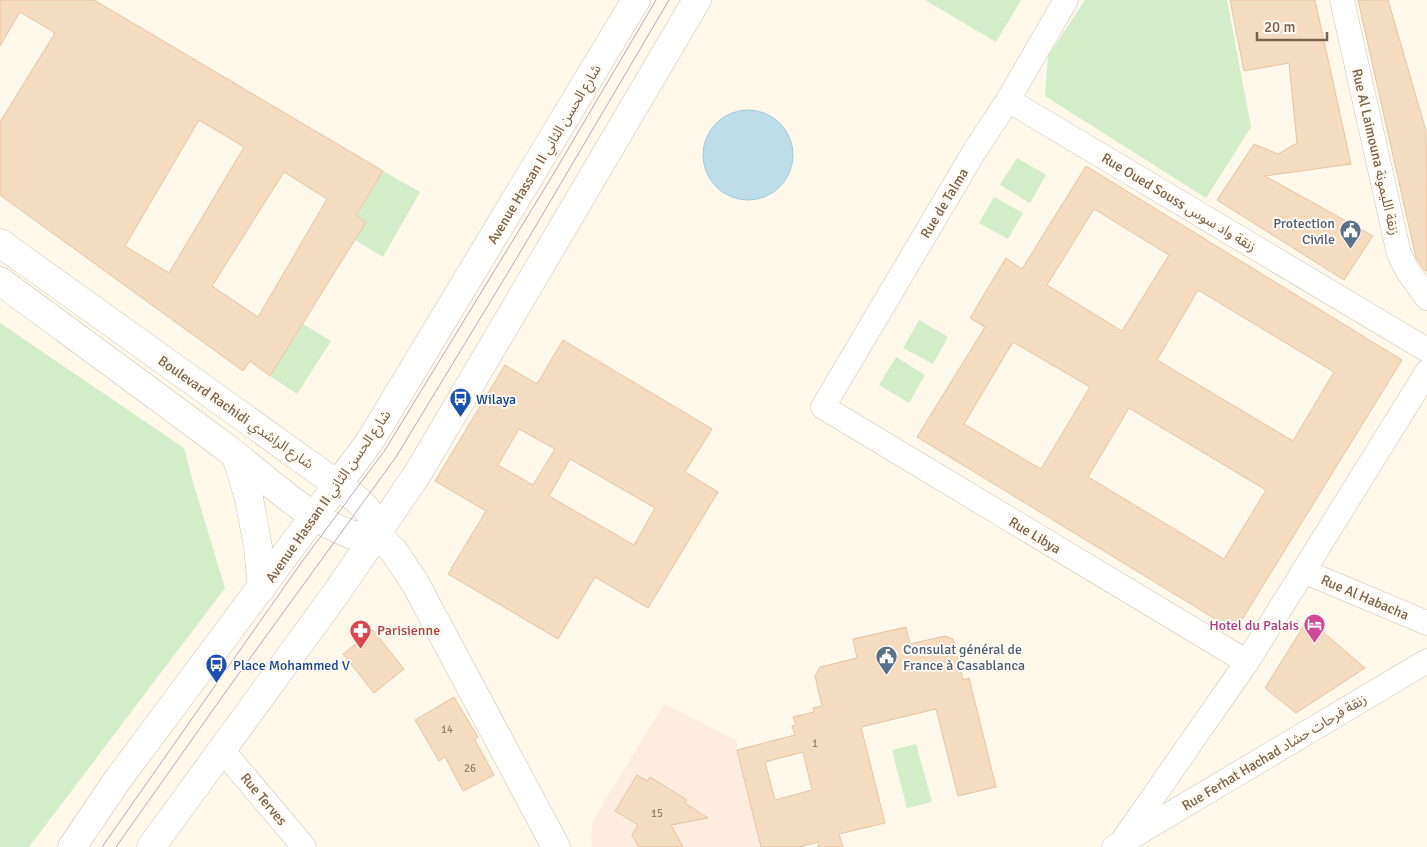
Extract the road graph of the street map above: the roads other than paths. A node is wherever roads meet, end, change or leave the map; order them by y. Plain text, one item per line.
1 (636, 0) edge
2 (697, 0) edge
3 (1066, 0) edge
4 (1342, 0) edge
5 (1008, 100) junction
6 (0, 243) edge
7 (0, 281) edge
8 (1427, 298) edge
9 (1427, 350) edge
10 (1427, 372) edge
11 (823, 407) joint
12 (236, 456) junction
13 (338, 485) junction
14 (315, 516) junction
15 (376, 535) junction
16 (1303, 572) junction
17 (262, 588) junction
18 (1427, 623) edge
19 (1427, 661) edge
20 (1247, 662) junction
21 (223, 751) junction
22 (1119, 846) edge
23 (72, 847) edge
24 (152, 847) edge
25 (304, 847) edge
26 (556, 847) edge

1 - 13 main road, Avenue Hassan II شارع الحسن الثاني
2 - 15 main road
3 - 5 street, Rue de Talma
4 - 8 street, Rue Al Laimouna زنقة الليمونة
5 - 9 street, Rue Oued Souss زنقة واد سوس
5 - 11 street, Rue de Talma
6 - 13 main road, Boulevard Rachidi شارع الراشدي
7 - 12 main road
10 - 16 street
11 - 20 street, Rue Libya
12 - 14 main road
12 - 17 main road
13 - 14 main road, Avenue Hassan II شارع الحسن الثاني
13 - 15 main road, Boulevard Rachidi شارع الراشدي
14 - 15 main road
14 - 17 main road, Avenue Hassan II شارع الحسن الثاني
15 - 21 main road
15 - 26 main road
16 - 18 street, Rue Al Habacha
16 - 20 street
17 - 23 main road, Avenue Hassan II شارع الحسن الثاني
19 - 22 street, Rue Ferhat Hachad زنقة فرحات حشاد
20 - 22 street
21 - 24 main road
21 - 25 street, Rue Terves

